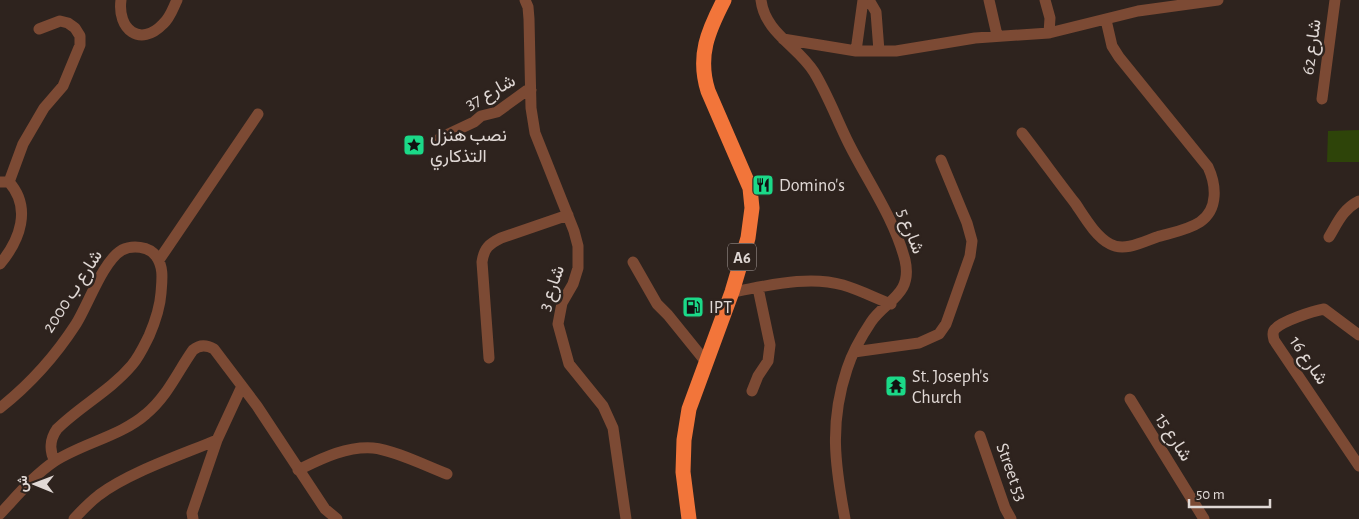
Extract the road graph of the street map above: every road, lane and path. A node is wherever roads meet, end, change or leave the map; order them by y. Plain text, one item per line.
1 (120, 0) edge
2 (177, 0) edge
3 (525, 0) edge
4 (724, 0) edge
5 (761, 0) edge
6 (863, 0) edge
7 (869, 0) edge
8 (990, 0) edge
9 (1045, 0) edge
10 (1218, 0) edge
11 (1335, 0) edge
12 (1106, 20) junction
13 (38, 28) dead end
14 (1049, 33) junction
15 (997, 35) junction
16 (782, 39) junction
17 (856, 51) junction
18 (879, 51) junction
19 (531, 90) junction
20 (1322, 100) dead end
21 (258, 114) dead end
22 (1022, 133) dead end
23 (440, 138) dead end
24 (941, 160) dead end
25 (4, 182) edge
26 (1359, 201) edge
27 (568, 215) junction
28 (1330, 237) dead end
29 (159, 260) junction
30 (633, 262) dead end
31 (0, 264) edge
32 (758, 288) junction
33 (732, 292) junction
34 (891, 304) junction
35 (1359, 335) edge
36 (854, 352) junction
37 (490, 358) dead end
38 (706, 362) junction
39 (242, 386) junction
40 (752, 391) dead end
41 (1130, 399) dead end
42 (0, 408) edge
43 (980, 436) dead end
44 (217, 440) junction
45 (55, 461) junction
46 (1359, 466) edge
47 (298, 470) junction
48 (447, 474) dead end
49 (0, 514) edge
50 (190, 517) edge
51 (74, 519) edge
52 (336, 519) edge
53 (626, 519) edge
54 (689, 519) edge
55 (845, 519) edge
56 (1011, 519) edge
57 (1204, 519) edge

1 - 2 street
3 - 19 street, شارع 3
4 - 33 highway, A6
5 - 16 street, شارع 5
6 - 17 street
7 - 18 street
8 - 15 street
9 - 14 street
10 - 12 street
11 - 20 street, شارع 62
12 - 14 street
12 - 22 street
13 - 25 street
14 - 15 street
15 - 18 street
16 - 17 street
16 - 34 street, شارع 5
17 - 18 street
19 - 23 street, شارع 37
19 - 27 street, شارع 3
21 - 29 street
24 - 36 street
25 - 31 street
26 - 28 street
27 - 37 street
27 - 53 street, شارع 3
29 - 42 street, شارع ب 2000
29 - 45 street
30 - 38 street
32 - 33 street
32 - 34 street
32 - 40 street
33 - 38 highway, A6
34 - 36 street, شارع 5
35 - 46 street, شارع 16
36 - 55 street, شارع 5
38 - 54 highway, A6
39 - 44 street
39 - 45 street
39 - 47 street
41 - 57 street, شارع 15
43 - 56 street, Street 53
44 - 50 street
44 - 51 street
45 - 49 street
47 - 48 street
47 - 52 street

